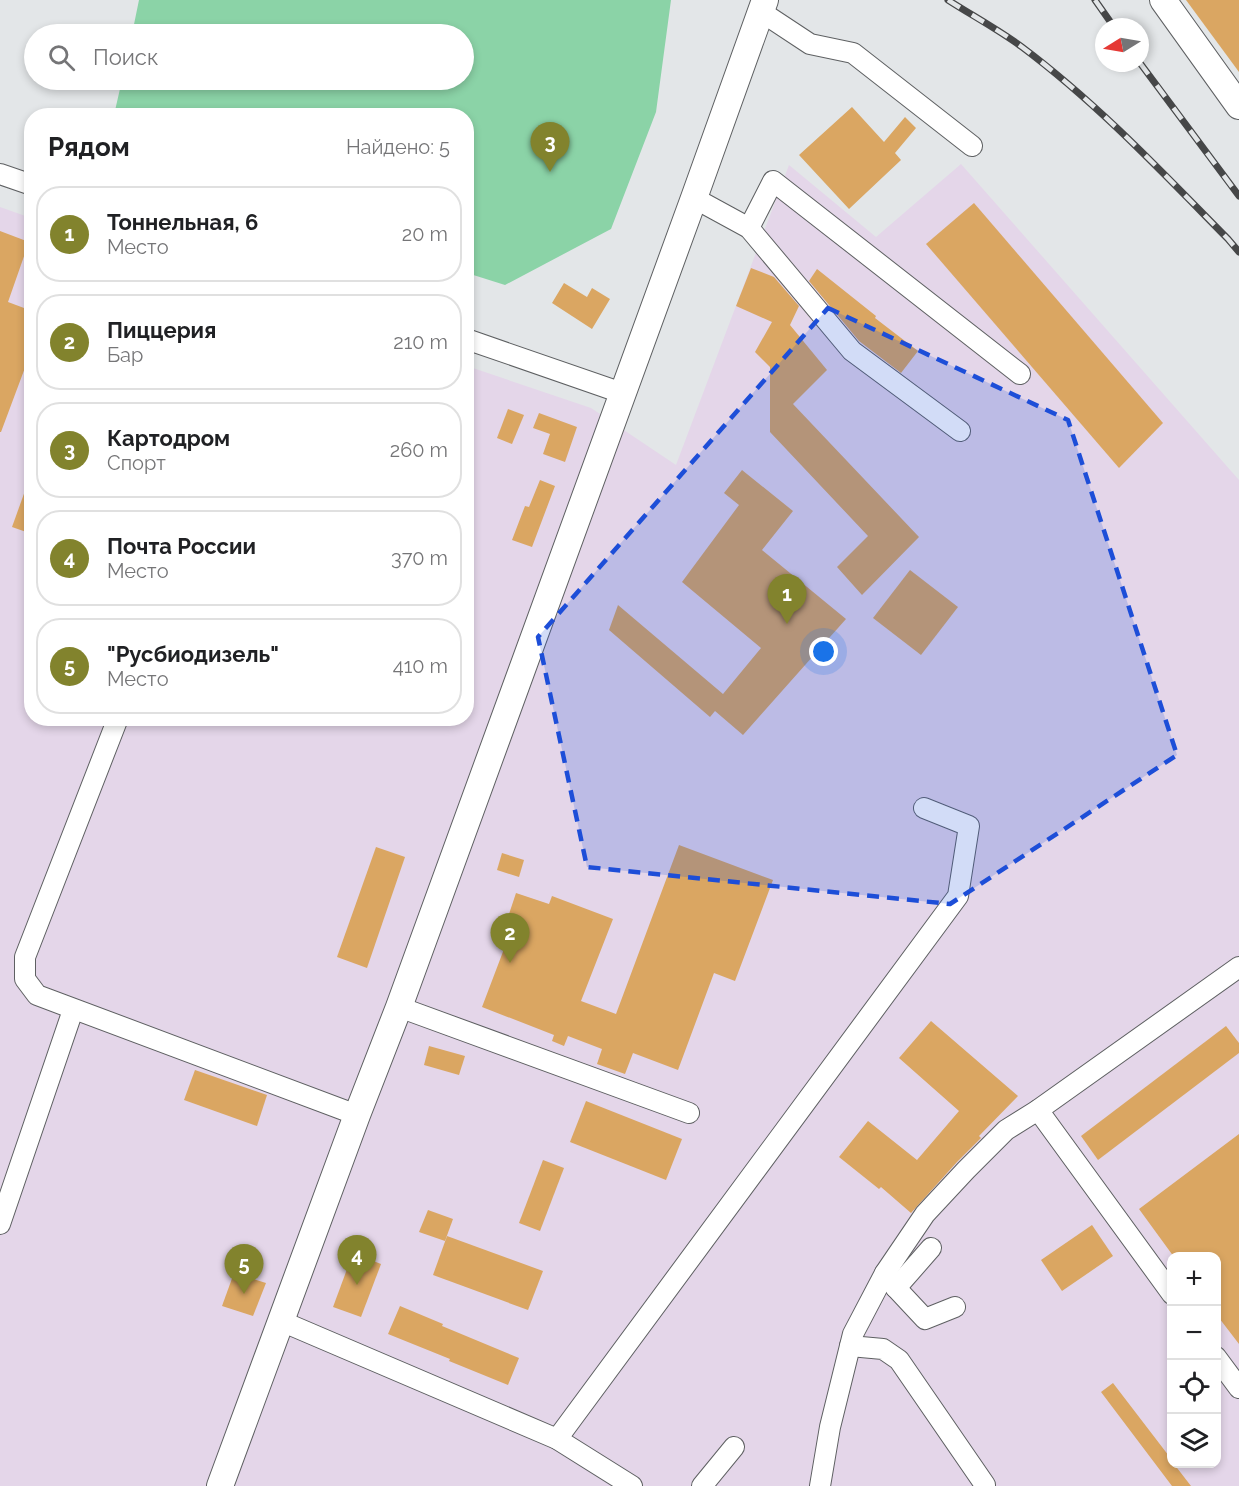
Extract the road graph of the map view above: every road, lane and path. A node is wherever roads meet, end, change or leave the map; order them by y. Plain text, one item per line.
1 (1163, 0) edge
2 (763, 6) edge
3 (1239, 106) edge
4 (972, 146) dead end
5 (0, 174) edge
6 (24, 182) edge
7 (694, 198) junction
8 (749, 228) junction
9 (474, 342) edge
10 (1020, 374) dead end
11 (622, 393) junction
12 (960, 431) dead end
13 (115, 726) edge
14 (924, 808) dead end
15 (1239, 968) edge
16 (399, 1007) junction
17 (73, 1010) junction
18 (1038, 1110) junction
19 (689, 1113) dead end
20 (357, 1115) junction
21 (0, 1224) edge
22 (931, 1248) dead end
23 (891, 1280) junction
24 (1167, 1287) edge
25 (955, 1307) dead end
26 (281, 1321) junction
27 (850, 1346) junction
28 (1218, 1360) edge
29 (1239, 1388) edge
30 (557, 1439) junction
31 (734, 1447) dead end
32 (985, 1485) edge
33 (220, 1486) edge
34 (632, 1486) edge
35 (702, 1486) edge
36 (820, 1486) edge

1 - 3 main road
2 - 4 street
2 - 7 main road
5 - 6 street
7 - 8 street
7 - 11 main road
8 - 10 street
8 - 12 street
9 - 11 street
11 - 16 main road
13 - 17 street
14 - 30 street
15 - 18 street
16 - 19 street
16 - 20 main road
17 - 20 street
17 - 21 street
18 - 23 street
18 - 24 street
20 - 26 main road
22 - 23 street
23 - 25 street
23 - 27 street
26 - 30 street
26 - 33 main road
27 - 32 street
27 - 36 street
28 - 29 street
30 - 34 street
31 - 35 street

